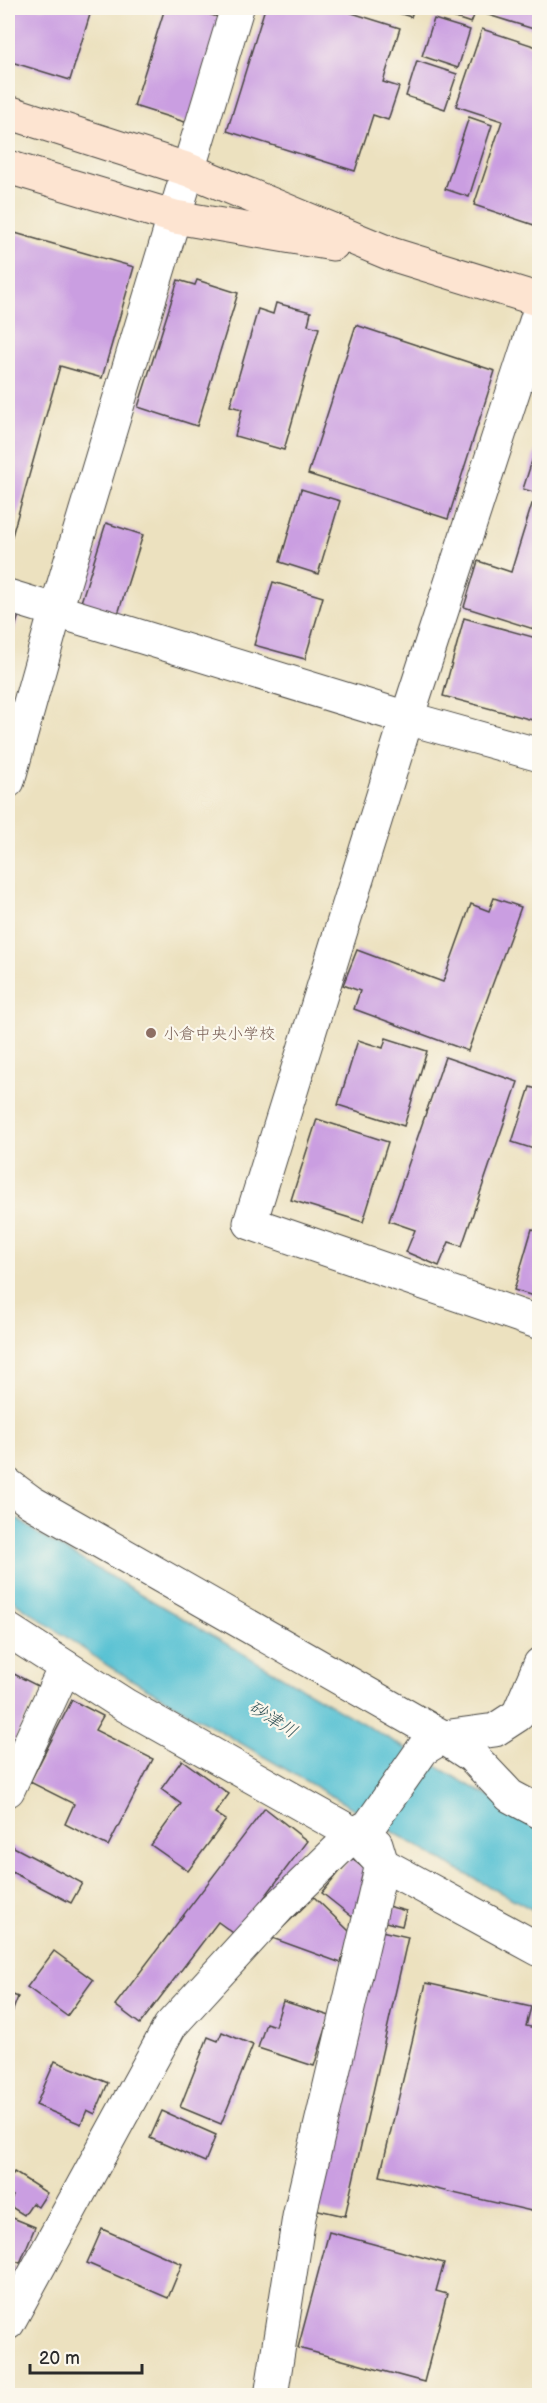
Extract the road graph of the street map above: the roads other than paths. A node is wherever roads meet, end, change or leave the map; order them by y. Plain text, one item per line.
1 (237, 8) edge
2 (8, 112) edge
3 (8, 166) edge
4 (189, 170) junction
5 (175, 217) junction
6 (391, 254) junction
7 (540, 300) edge
8 (540, 309) edge
9 (8, 596) edge
10 (56, 610) junction
11 (407, 718) junction
12 (540, 755) edge
13 (8, 781) edge
14 (540, 1323) edge
15 (8, 1485) edge
16 (8, 1630) edge
17 (540, 1664) edge
18 (65, 1667) junction
19 (433, 1743) junction
20 (8, 1790) edge
21 (540, 1812) edge
22 (362, 1830) junction
23 (382, 1864) junction
24 (540, 1950) edge
25 (8, 2323) edge
26 (271, 2396) edge

1 - 4 street
2 - 4 street
3 - 5 street
4 - 5 street
4 - 6 street
5 - 6 street
5 - 10 street
6 - 7 street
8 - 11 street
9 - 10 street
10 - 11 street
10 - 13 street
11 - 12 street
11 - 14 street
15 - 19 street
16 - 18 street
17 - 19 street
18 - 20 street
18 - 22 street
19 - 21 street
19 - 22 street
22 - 23 street
22 - 25 street
23 - 24 street
23 - 26 street

